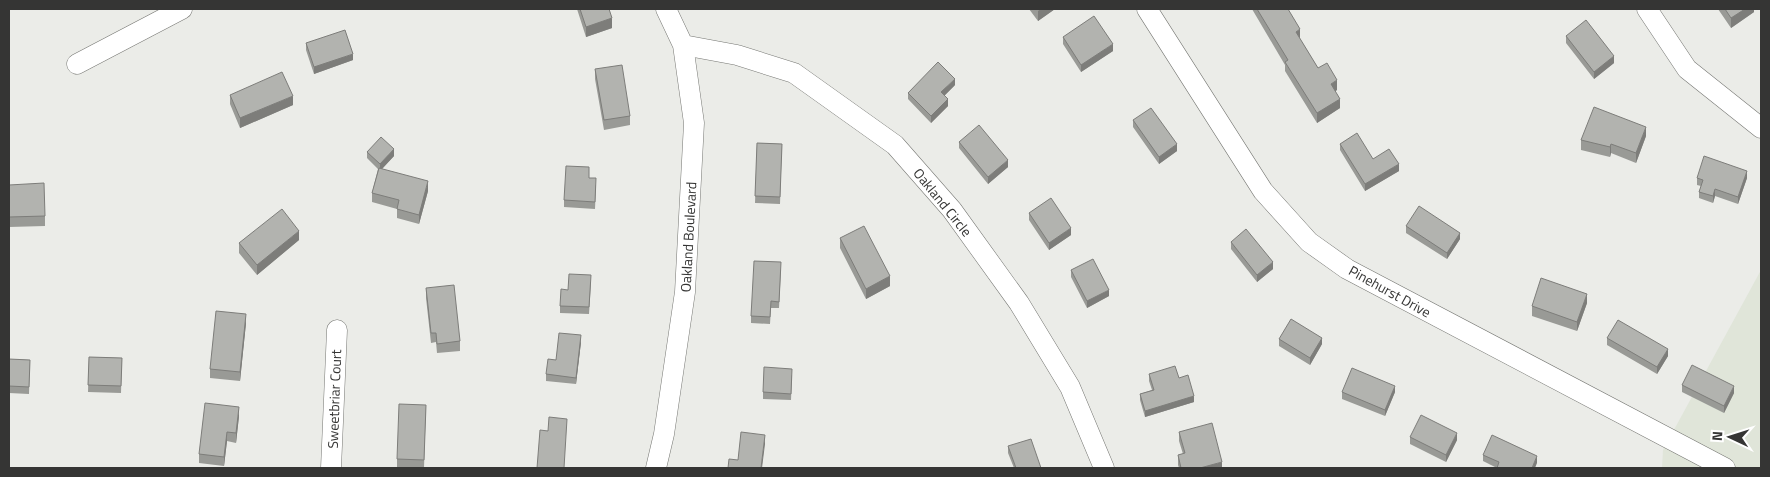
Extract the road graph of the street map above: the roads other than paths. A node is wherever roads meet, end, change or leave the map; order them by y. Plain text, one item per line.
1 (182, 9) edge
2 (666, 9) edge
3 (1147, 9) edge
4 (1647, 9) edge
5 (682, 45) junction
6 (77, 64) dead end
7 (1761, 128) edge
8 (337, 330) dead end
9 (331, 468) edge
10 (656, 468) edge
11 (1104, 468) edge
12 (1726, 468) edge

1 - 6 street
2 - 5 street, Oakland Boulevard
3 - 12 street, Pinehurst Drive
4 - 7 street
5 - 10 street, Oakland Boulevard
5 - 11 street, Oakland Circle
8 - 9 street, Sweetbriar Court

